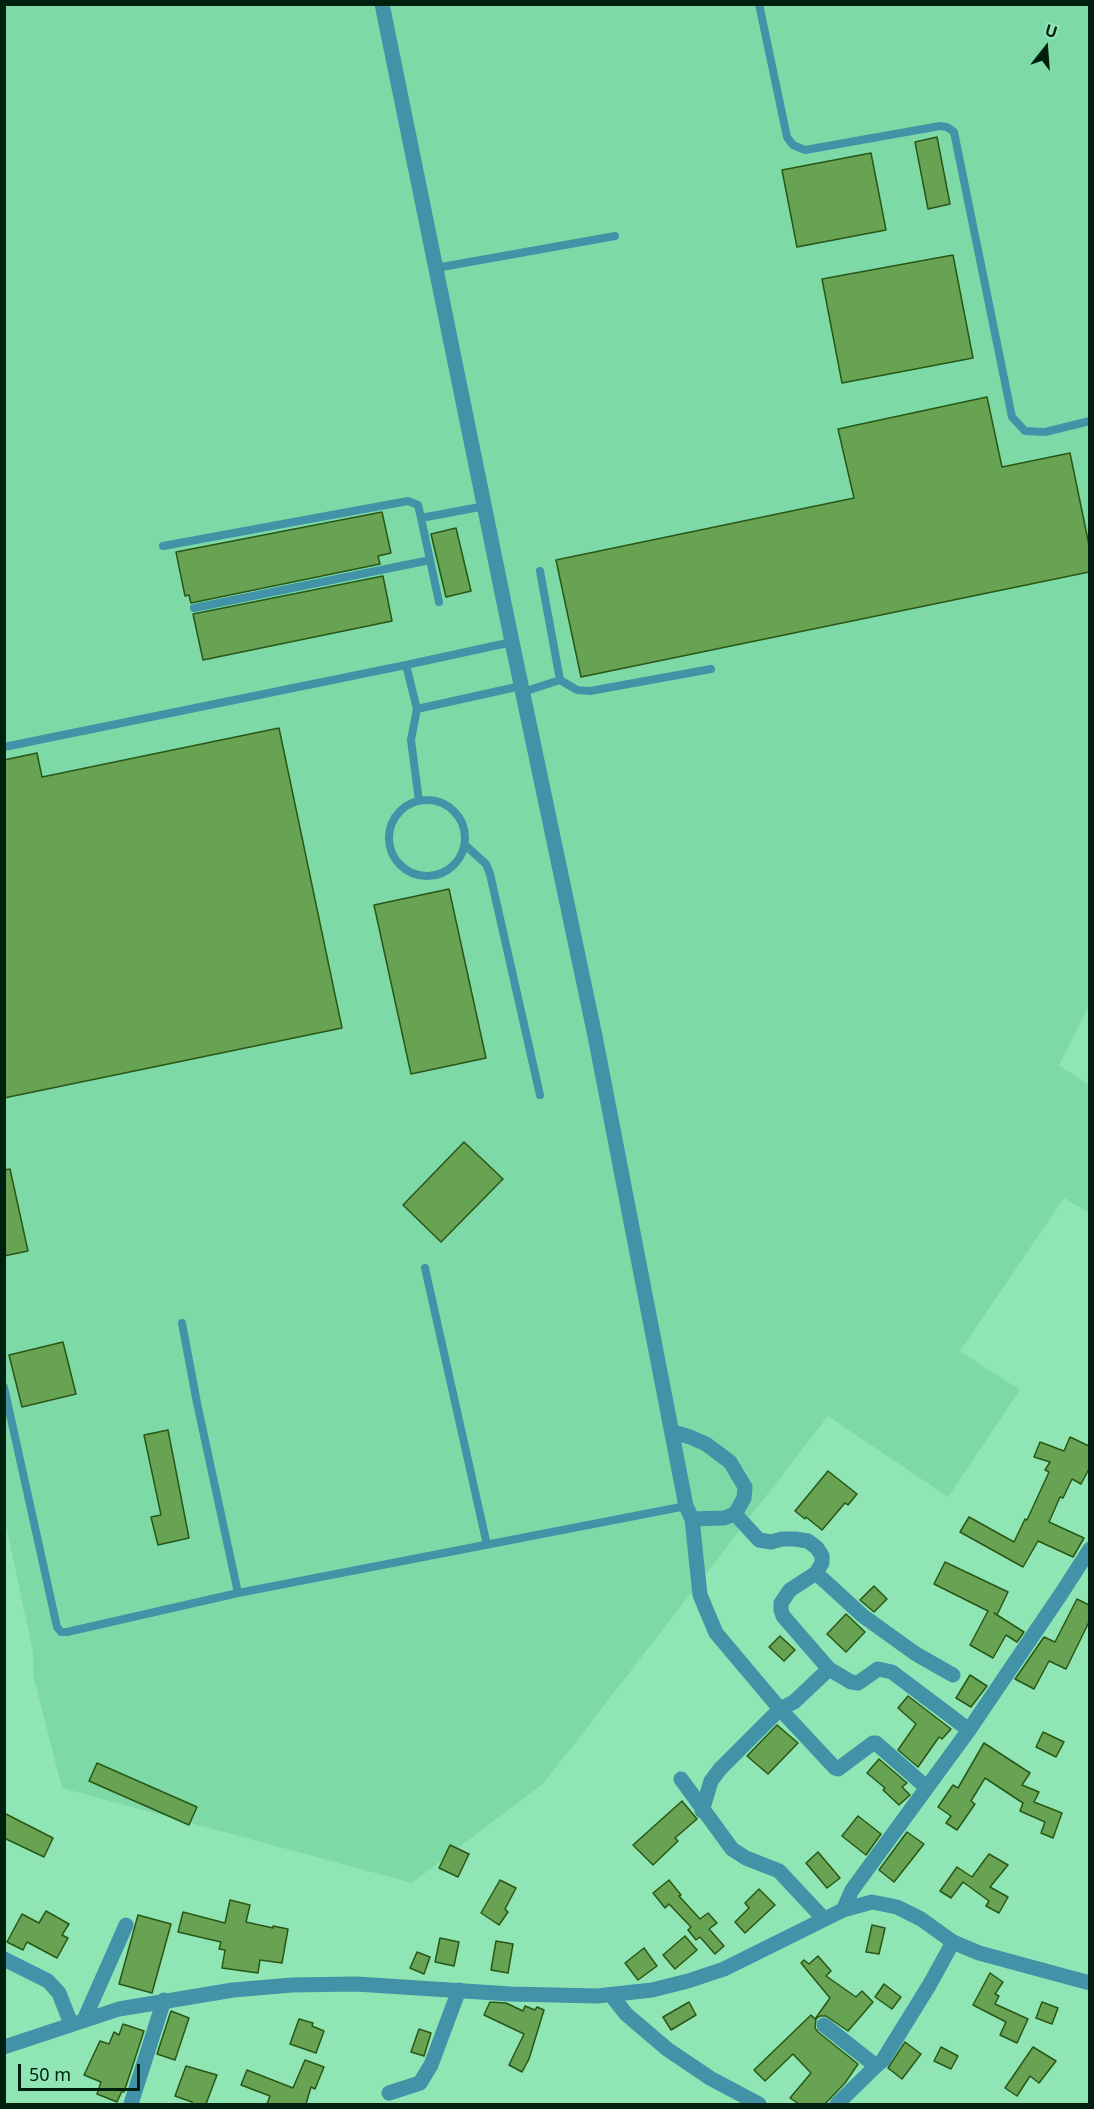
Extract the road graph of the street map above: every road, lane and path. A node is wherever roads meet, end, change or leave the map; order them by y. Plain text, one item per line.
1 (382, 4) edge
2 (759, 4) edge
3 (615, 236) dead end
4 (436, 268) junction
5 (1089, 421) edge
6 (485, 506) junction
7 (421, 518) junction
8 (163, 546) dead end
9 (430, 560) junction
10 (540, 571) dead end
11 (439, 602) dead end
12 (194, 608) dead end
13 (512, 642) junction
14 (406, 665) junction
15 (711, 669) dead end
16 (560, 680) junction
17 (522, 689) junction
18 (417, 710) junction
19 (4, 747) edge
20 (419, 801) junction
21 (465, 845) junction
22 (540, 1095) dead end
23 (425, 1268) dead end
24 (182, 1323) dead end
25 (4, 1387) edge
26 (672, 1432) junction
27 (689, 1513) junction
28 (735, 1514) junction
29 (487, 1545) junction
30 (1089, 1549) edge
31 (816, 1573) junction
32 (238, 1593) junction
33 (829, 1669) junction
34 (953, 1675) dead end
35 (780, 1710) junction
36 (969, 1730) junction
37 (681, 1779) dead end
38 (926, 1786) junction
39 (702, 1811) junction
40 (843, 1910) junction
41 (824, 1919) junction
42 (126, 1925) dead end
43 (953, 1942) junction
44 (4, 1959) edge
45 (1089, 1983) edge
46 (459, 1990) junction
47 (611, 1995) junction
48 (164, 2000) junction
49 (78, 2022) junction
50 (824, 2025) dead end
51 (4, 2047) edge
52 (876, 2066) junction
53 (389, 2093) dead end
54 (134, 2104) edge
55 (759, 2104) edge
56 (837, 2104) edge

1 - 4 street
2 - 5 lane
3 - 4 lane
4 - 6 street
6 - 7 lane
6 - 13 street
7 - 8 lane
7 - 9 lane
9 - 11 lane
9 - 12 lane
10 - 16 lane
13 - 14 lane
13 - 17 street
14 - 18 lane
14 - 19 lane
15 - 16 lane
16 - 17 lane
17 - 18 lane
17 - 26 street
18 - 20 lane
20 - 21 lane
20 - 21 lane
21 - 22 lane
23 - 29 lane
24 - 32 lane
25 - 32 lane
26 - 27 street
26 - 28 street
27 - 28 street
27 - 29 lane
27 - 35 street
28 - 31 street
29 - 32 lane
30 - 36 street
31 - 33 street
31 - 34 street
33 - 35 street
33 - 36 street
35 - 38 street
35 - 39 street
36 - 38 street
37 - 39 street
38 - 40 street
39 - 41 street
40 - 41 street
40 - 43 street
41 - 47 street
42 - 49 street
43 - 45 street
43 - 52 street
44 - 49 street
46 - 47 street
46 - 48 street
46 - 53 street
47 - 55 street
48 - 49 street
48 - 54 street
49 - 51 street
50 - 52 street
52 - 56 street

